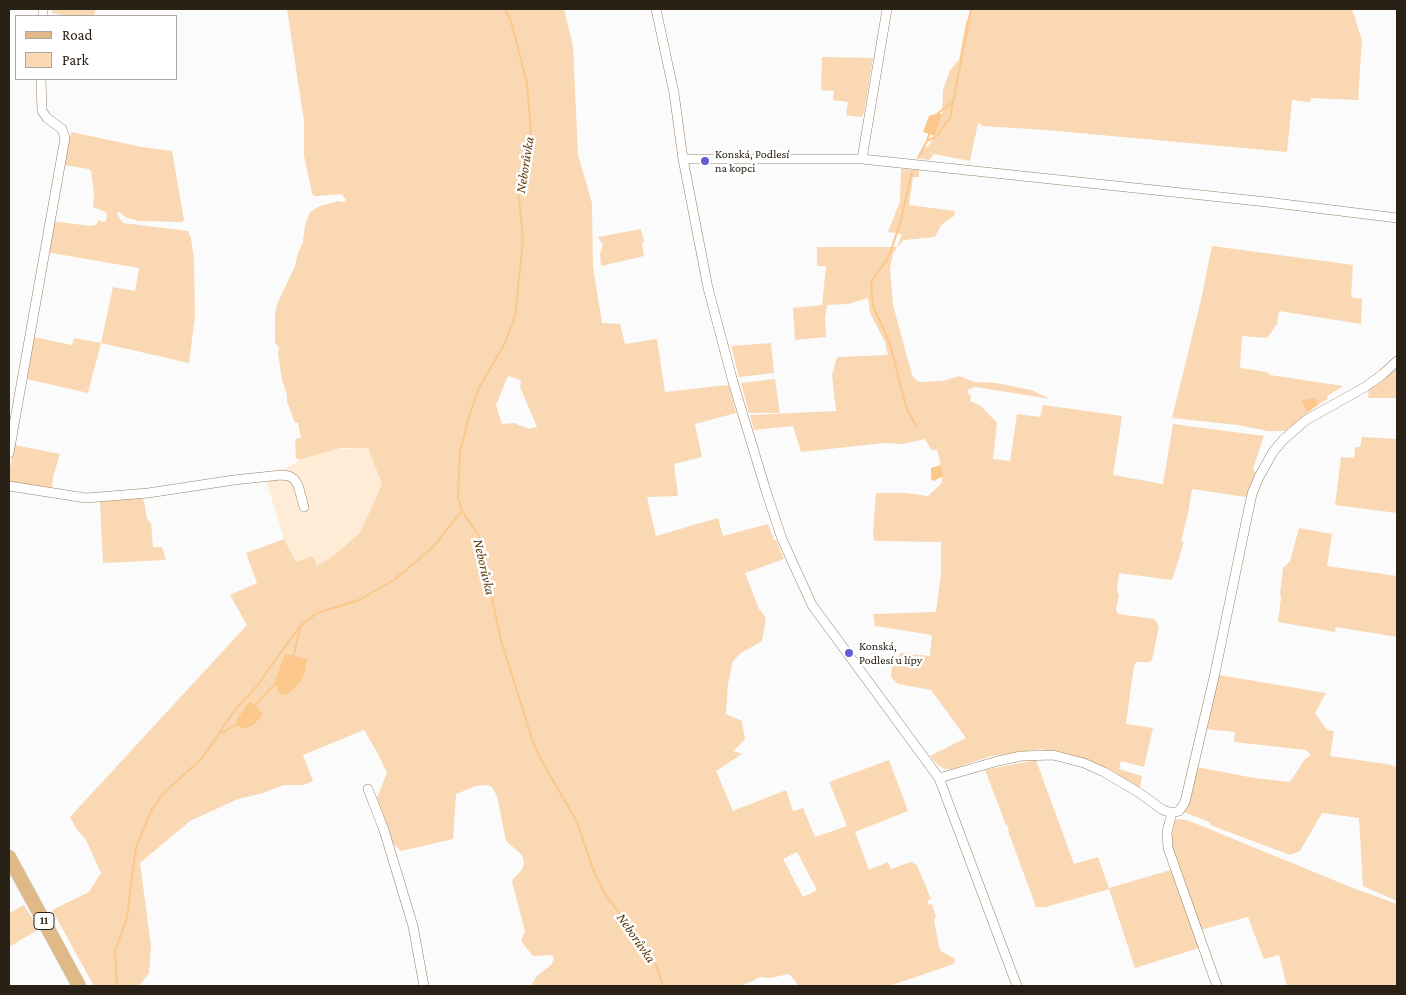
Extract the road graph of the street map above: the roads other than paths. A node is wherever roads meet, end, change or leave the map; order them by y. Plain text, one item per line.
1 (656, 9) edge
2 (887, 9) edge
3 (41, 80) edge
4 (683, 159) junction
5 (862, 159) junction
6 (1397, 218) edge
7 (1397, 361) edge
8 (9, 453) edge
9 (9, 486) edge
10 (304, 506) dead end
11 (939, 778) junction
12 (368, 789) dead end
13 (1172, 813) junction
14 (9, 857) edge
15 (78, 986) edge
16 (424, 986) edge
17 (1017, 986) edge
18 (1217, 986) edge

1 - 4 street
2 - 5 street
3 - 8 street
4 - 5 street
4 - 11 street
5 - 6 street
7 - 13 street
9 - 10 street
11 - 13 street
11 - 17 street
12 - 16 street
13 - 18 street
14 - 15 main road, 11

